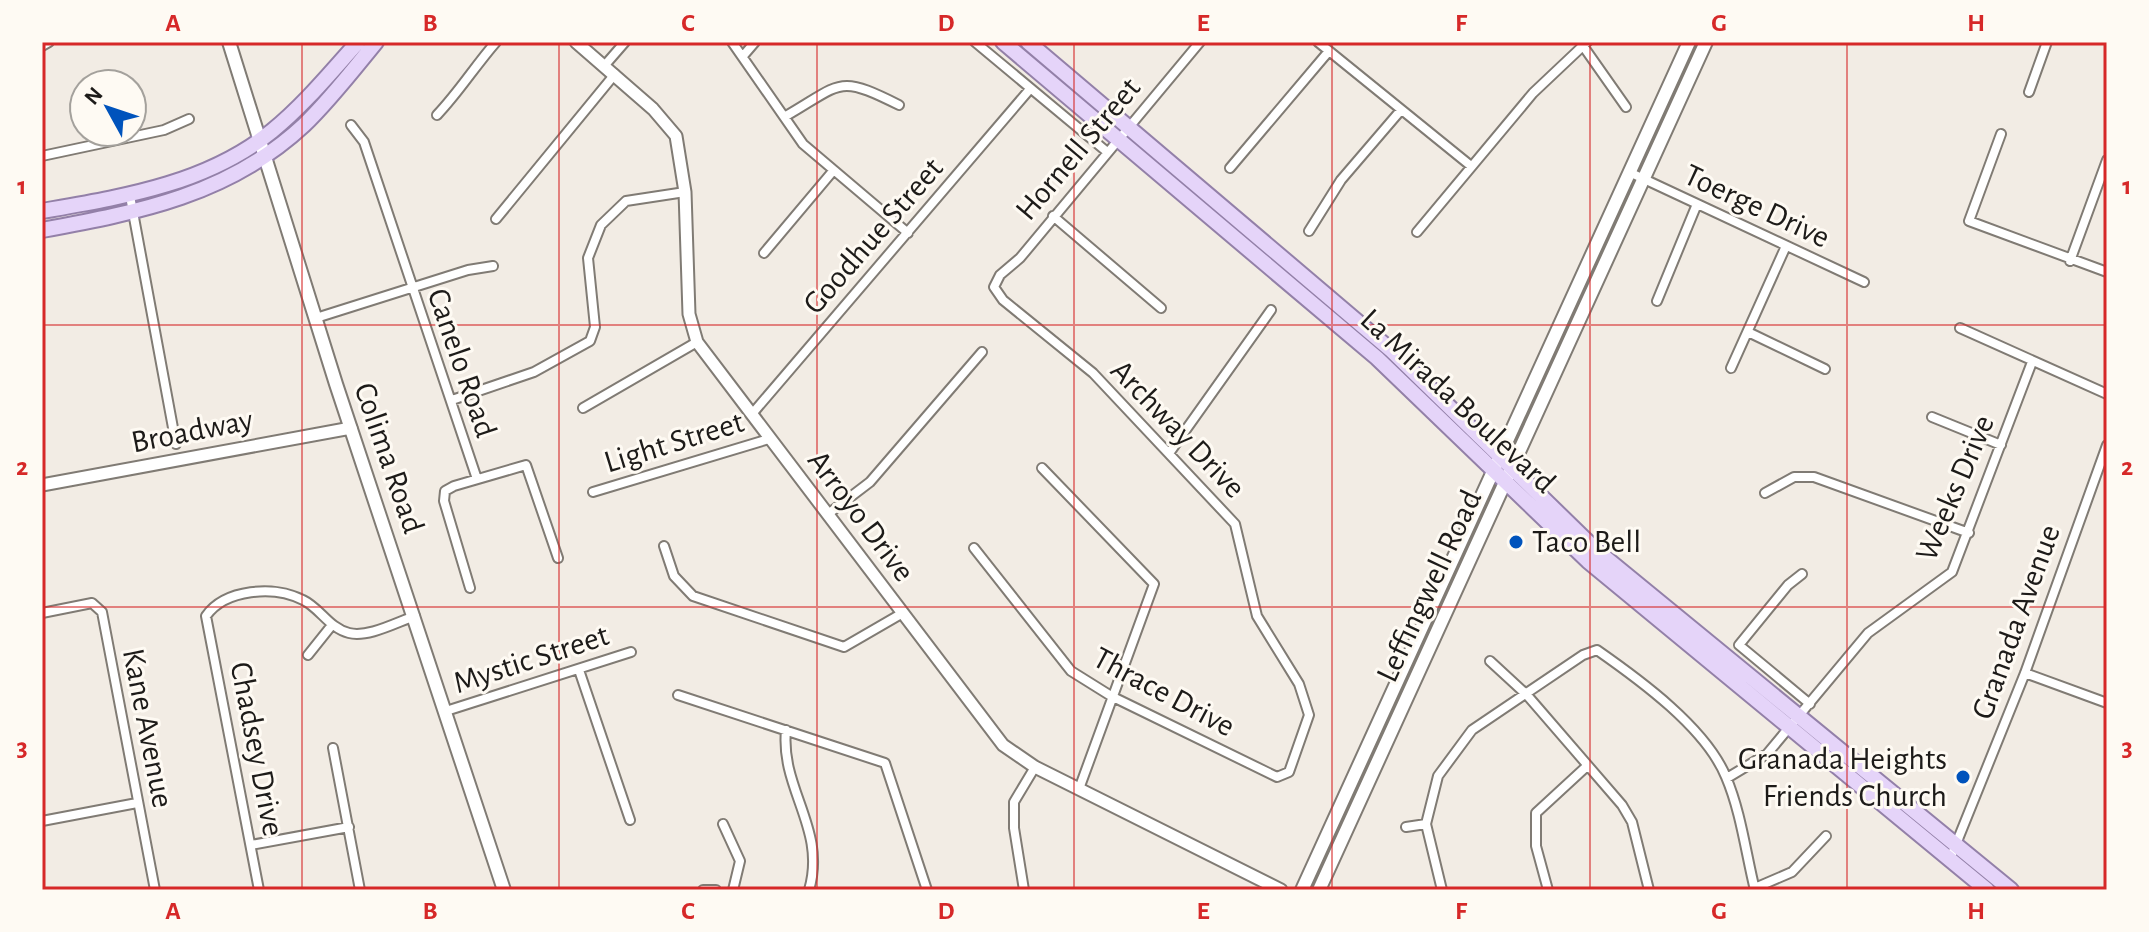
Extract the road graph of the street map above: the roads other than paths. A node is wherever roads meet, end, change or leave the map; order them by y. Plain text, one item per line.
1 (49, 42) edge
2 (229, 42) edge
3 (358, 42) edge
4 (376, 42) edge
5 (496, 42) edge
6 (576, 42) edge
7 (625, 42) edge
8 (732, 42) edge
9 (755, 42) edge
10 (975, 42) edge
11 (1003, 42) edge
12 (1028, 42) edge
13 (1200, 42) edge
14 (1318, 42) edge
15 (1689, 42) edge
16 (1706, 42) edge
17 (2047, 42) edge
18 (1584, 43) edge
19 (42, 46) edge
20 (1329, 51) junction
21 (743, 56) junction
22 (605, 65) junction
23 (615, 74) junction
24 (1030, 89) junction
25 (2029, 92) dead end
26 (899, 105) dead end
27 (1626, 107) dead end
28 (1401, 110) junction
29 (437, 115) dead end
30 (786, 116) junction
31 (189, 119) dead end
32 (351, 125) dead end
33 (1128, 126) junction
34 (2001, 134) dead end
35 (1117, 138) junction
36 (258, 141) junction
37 (1106, 151) junction
38 (42, 156) edge
39 (263, 157) junction
40 (2107, 160) edge
41 (1471, 166) junction
42 (1230, 168) dead end
43 (833, 171) junction
44 (1629, 172) junction
45 (1644, 179) junction
46 (685, 192) junction
47 (130, 196) junction
48 (1697, 204) junction
49 (42, 211) edge
50 (130, 213) junction
51 (1053, 216) junction
52 (496, 219) dead end
53 (42, 230) edge
54 (1309, 231) dead end
55 (1417, 232) dead end
56 (908, 233) junction
57 (1786, 246) junction
58 (764, 253) dead end
59 (2070, 261) junction
60 (493, 266) dead end
61 (2107, 272) edge
62 (1864, 282) dead end
63 (410, 287) junction
64 (994, 287) joint
65 (1657, 301) dead end
66 (1161, 308) dead end
67 (1271, 310) dead end
68 (316, 318) junction
69 (1960, 328) dead end
70 (1748, 332) junction
71 (697, 342) junction
72 (982, 352) dead end
73 (2032, 362) junction
74 (1731, 368) dead end
75 (1825, 369) dead end
76 (2107, 394) edge
77 (452, 400) junction
78 (583, 408) dead end
79 (752, 414) junction
80 (1932, 417) dead end
81 (351, 428) junction
82 (769, 439) junction
83 (176, 444) dead end
84 (2001, 445) junction
85 (2107, 445) edge
86 (1170, 452) junction
87 (1496, 463) junction
88 (1042, 468) dead end
89 (1508, 475) junction
90 (477, 479) junction
91 (42, 485) edge
92 (593, 492) dead end
93 (1765, 493) dead end
94 (828, 514) junction
95 (1969, 533) junction
96 (664, 546) dead end
97 (974, 548) dead end
98 (558, 558) dead end
99 (1802, 574) dead end
100 (470, 588) dead end
101 (42, 613) edge
102 (901, 614) junction
103 (416, 616) junction
104 (332, 625) junction
105 (631, 652) dead end
106 (308, 655) dead end
107 (1490, 661) dead end
108 (579, 670) junction
109 (2025, 673) junction
110 (678, 695) dead end
111 (1527, 695) junction
112 (1111, 696) junction
113 (2107, 703) edge
114 (1805, 709) junction
115 (446, 711) junction
116 (1789, 727) junction
117 (786, 730) junction
118 (333, 748) dead end
119 (1587, 766) junction
120 (1035, 767) junction
121 (1289, 772) joint
122 (1727, 778) junction
123 (1079, 789) junction
124 (137, 803) junction
125 (630, 820) dead end
126 (42, 821) edge
127 (723, 824) dead end
128 (1426, 824) junction
129 (349, 827) junction
130 (1406, 827) dead end
131 (1826, 836) dead end
132 (251, 845) junction
133 (1956, 845) junction
134 (1950, 859) junction
135 (1274, 889) edge
136 (1755, 889) edge
137 (155, 890) edge
138 (259, 890) edge
139 (360, 890) edge
140 (504, 890) edge
141 (703, 890) edge
142 (716, 890) edge
143 (733, 890) edge
144 (809, 890) edge
145 (927, 890) edge
146 (1024, 890) edge
147 (1302, 890) edge
148 (1319, 890) edge
149 (1442, 890) edge
150 (1548, 890) edge
151 (1649, 890) edge
152 (1987, 890) edge
153 (2011, 890) edge

1 - 19 street
2 - 36 main road, Colima Road
3 - 36 main road
4 - 39 main road
5 - 29 street
6 - 22 street, Arroyo Drive
7 - 22 street
8 - 21 street
9 - 21 street
10 - 24 street
11 - 35 main road, La Mirada Boulevard
12 - 33 main road, La Mirada Boulevard
13 - 33 street, Hornell Street
14 - 20 street
15 - 44 main road, Leffingwell Road
16 - 45 main road, Leffingwell Road
17 - 25 street
18 - 27 street
18 - 41 street
20 - 28 street
20 - 42 street
21 - 30 street
22 - 23 street, Arroyo Drive
23 - 46 street, Arroyo Drive
23 - 52 street
24 - 37 street
24 - 56 street, Goodhue Street
26 - 30 street
28 - 41 street
28 - 54 street
30 - 43 street
31 - 38 street
32 - 63 street, Canelo Road
33 - 35 street, Hornell Street
33 - 87 main road, La Mirada Boulevard
34 - 59 street
35 - 37 street, Hornell Street
35 - 87 main road, La Mirada Boulevard
36 - 39 main road, Colima Road
36 - 47 main road
37 - 51 street, Hornell Street
39 - 50 main road
39 - 68 main road, Colima Road
40 - 59 street
41 - 55 street
43 - 56 street
43 - 58 street
44 - 45 street, Toerge Drive
44 - 87 main road, Leffingwell Road
45 - 48 street, Toerge Drive
45 - 89 main road, Leffingwell Road
46 - 71 street, Arroyo Drive
46 - 77 street
47 - 49 main road
47 - 50 street
48 - 57 street, Toerge Drive
48 - 65 street
50 - 53 main road
50 - 83 street
51 - 64 street, Hornell Street
51 - 66 street
56 - 79 street, Goodhue Street
57 - 62 street, Toerge Drive
57 - 70 street
59 - 61 street
60 - 63 street
63 - 68 street
63 - 77 street, Canelo Road
64 - 86 street, Archway Drive
67 - 86 street
68 - 81 main road, Colima Road
69 - 73 street
70 - 74 street
70 - 75 street
71 - 78 street
71 - 79 street, Arroyo Drive
72 - 94 street
73 - 76 street
73 - 84 street, Weeks Drive
77 - 90 street, Canelo Road
79 - 82 street, Arroyo Drive
80 - 84 street
81 - 91 street, Broadway
81 - 103 main road, Colima Road
82 - 92 street, Light Street
82 - 94 street, Arroyo Drive
84 - 95 street, Weeks Drive
85 - 109 street, Granada Avenue
86 - 121 street, Archway Drive
87 - 89 main road, La Mirada Boulevard
87 - 147 main road, Leffingwell Road
88 - 112 street
89 - 114 main road, La Mirada Boulevard
89 - 116 main road, La Mirada Boulevard
89 - 148 main road, Leffingwell Road
90 - 98 street, Canelo Road
90 - 100 street
93 - 95 street
94 - 102 street, Arroyo Drive
95 - 114 street, Weeks Drive
96 - 102 street
97 - 112 street, Thrace Drive
99 - 114 street
101 - 124 street, Kane Avenue
102 - 120 street, Arroyo Drive
103 - 104 street
103 - 115 main road, Colima Road
104 - 106 street
104 - 132 street, Chadsey Drive
105 - 108 street, Mystic Street
107 - 111 street
108 - 115 street, Mystic Street
108 - 125 street
109 - 113 street
109 - 133 street, Granada Avenue
110 - 117 street
111 - 119 street
111 - 122 street
111 - 128 street
112 - 121 street, Thrace Drive
112 - 123 street
114 - 116 street, Weeks Drive
114 - 133 main road, La Mirada Boulevard
115 - 140 main road, Colima Road
116 - 122 street, Weeks Drive
116 - 134 main road, La Mirada Boulevard
117 - 144 street
117 - 145 street
118 - 129 street
119 - 150 street
119 - 151 street
120 - 123 street, Arroyo Drive
120 - 146 street
122 - 136 street
123 - 135 street, Arroyo Drive
124 - 126 street
124 - 137 street, Kane Avenue
127 - 143 street
128 - 130 street
128 - 149 street
129 - 132 street
129 - 139 street
131 - 136 street
132 - 138 street, Chadsey Drive
133 - 134 street, Granada Avenue
133 - 153 main road, La Mirada Boulevard
134 - 152 main road, La Mirada Boulevard
141 - 142 street

